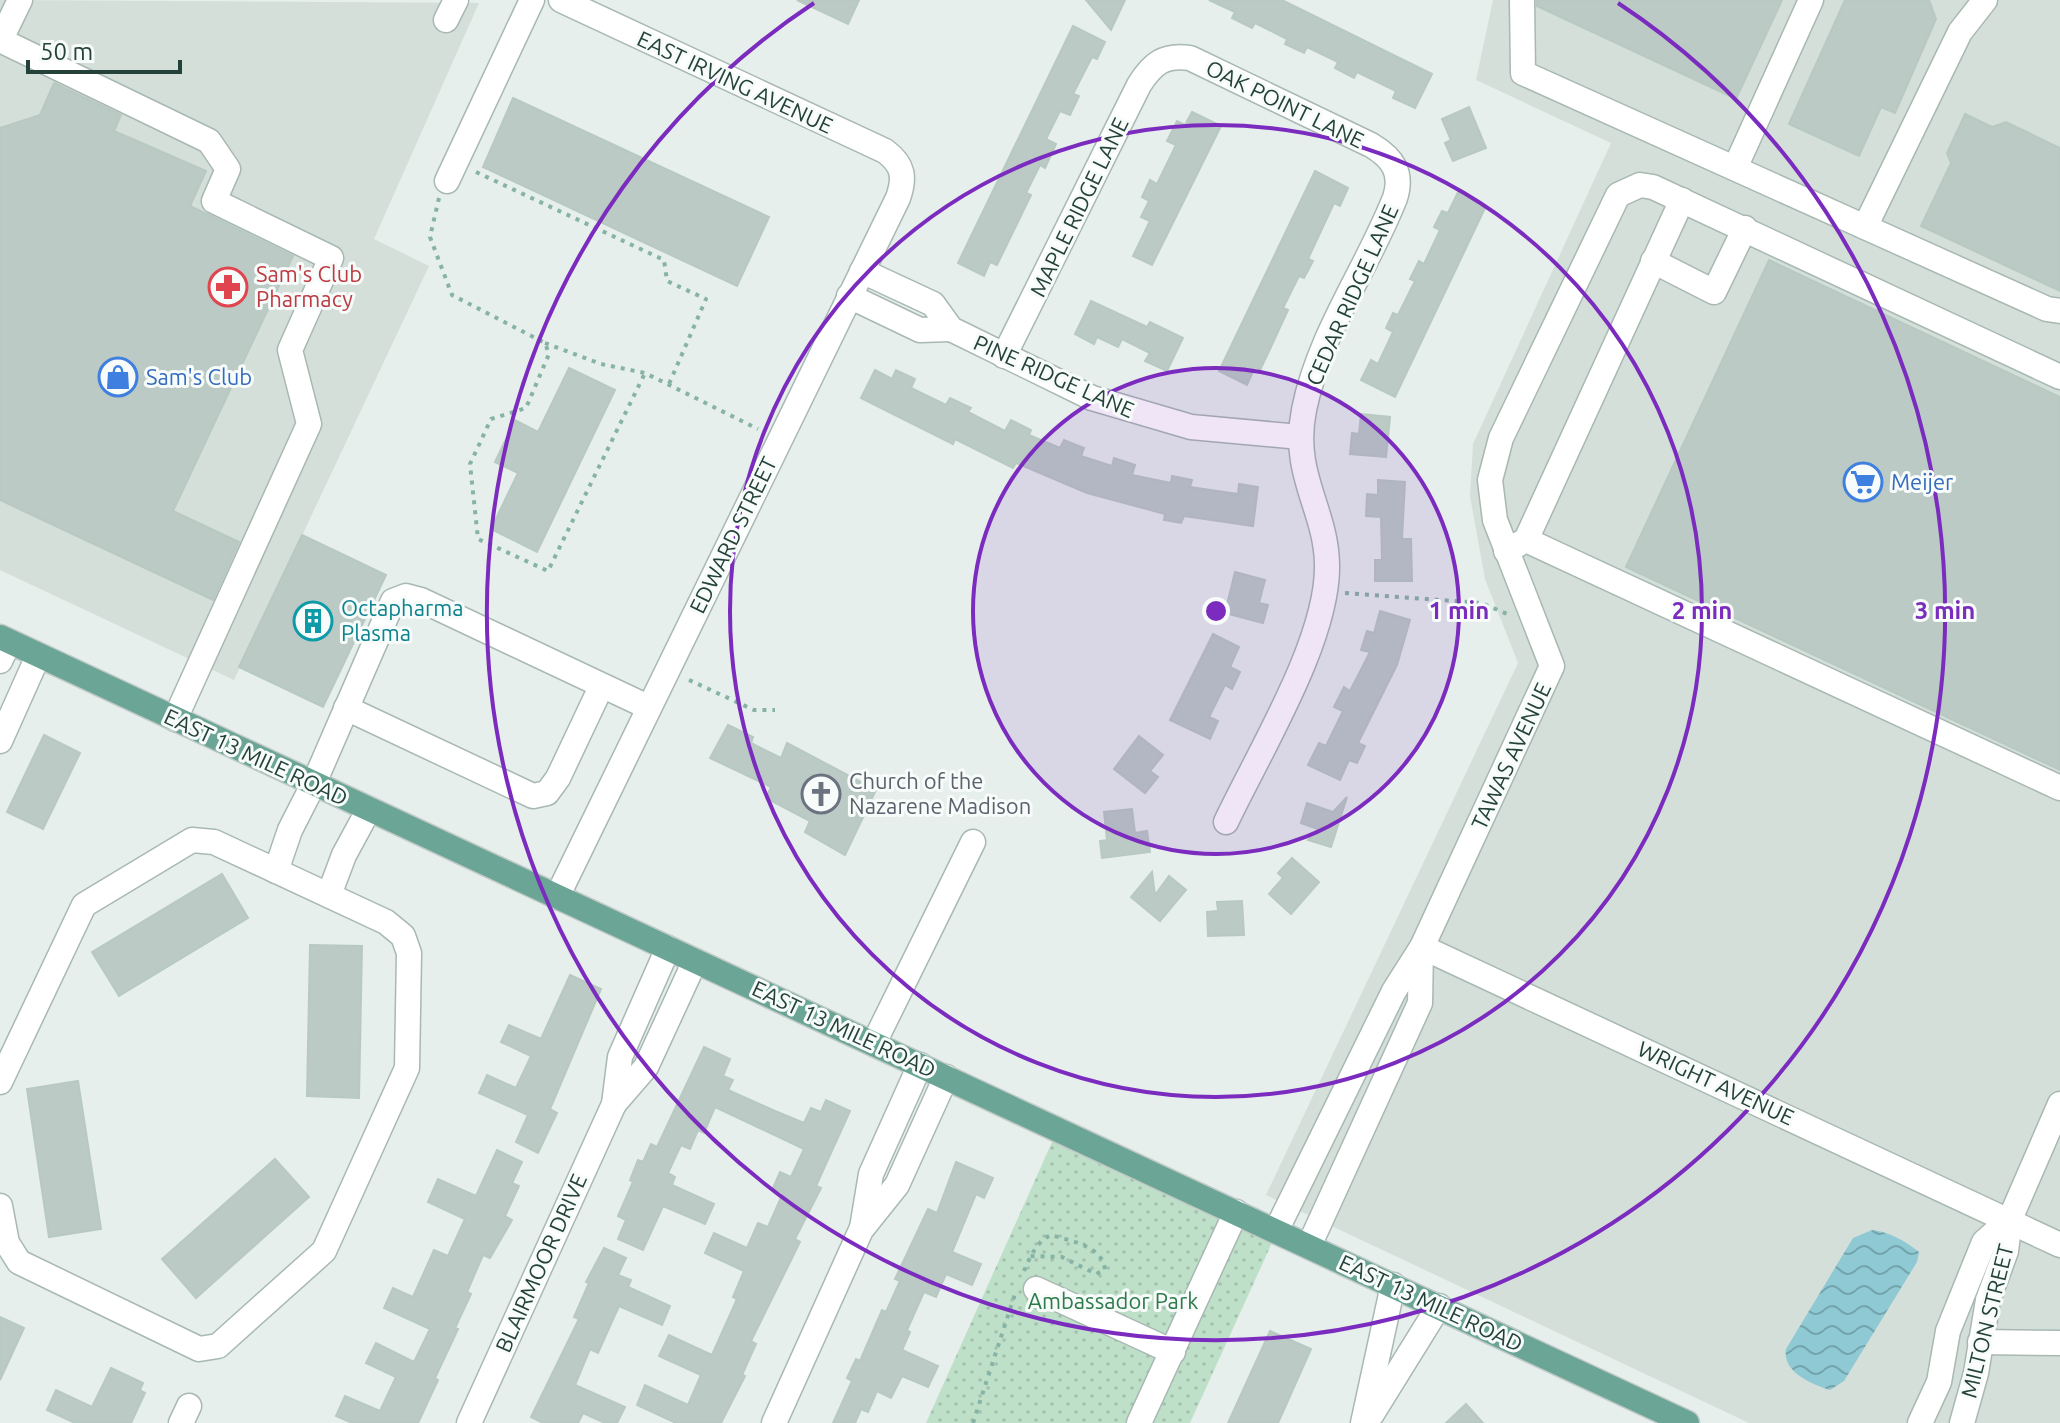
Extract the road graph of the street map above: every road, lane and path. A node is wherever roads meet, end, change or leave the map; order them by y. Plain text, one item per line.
1 (20, 0) edge
2 (532, 0) edge
3 (561, 0) edge
4 (1522, 0) edge
5 (1811, 0) edge
6 (1985, 0) edge
7 (0, 40) edge
8 (1159, 61) joint
9 (1735, 168) junction
10 (470, 170) dead end
11 (903, 172) joint
12 (1398, 176) joint
13 (447, 181) joint
14 (1682, 200) junction
15 (1865, 227) junction
16 (1745, 228) junction
17 (1653, 261) junction
18 (862, 271) junction
19 (849, 296) junction
20 (2060, 311) edge
21 (951, 329) junction
22 (545, 343) junction
23 (1004, 356) junction
24 (645, 373) junction
25 (2060, 377) edge
26 (669, 384) junction
27 (758, 429) dead end
28 (1300, 437) junction
29 (1516, 546) junction
30 (1340, 592) dead end
31 (1516, 618) dead end
32 (3, 647) edge
33 (38, 656) junction
34 (689, 680) dead end
35 (601, 687) junction
36 (648, 707) junction
37 (346, 708) junction
38 (775, 710) dead end
39 (175, 719) junction
40 (0, 741) edge
41 (314, 783) junction
42 (2060, 788) edge
43 (369, 809) junction
44 (1226, 822) dead end
45 (973, 842) dead end
46 (276, 871) junction
47 (329, 895) junction
48 (557, 897) junction
49 (1422, 947) junction
50 (668, 948) junction
51 (695, 961) junction
52 (874, 1043) junction
53 (920, 1065) junction
54 (946, 1077) junction
55 (0, 1082) edge
56 (614, 1104) junction
57 (2060, 1104) edge
58 (0, 1206) edge
59 (1236, 1212) junction
60 (2010, 1219) junction
61 (861, 1230) junction
62 (1276, 1231) junction
63 (2060, 1245) edge
64 (1309, 1246) junction
65 (1030, 1256) junction
66 (1393, 1285) junction
67 (1024, 1287) junction
68 (1439, 1306) junction
69 (1980, 1342) junction
70 (2060, 1343) edge
71 (1173, 1352) junction
72 (469, 1423) edge
73 (774, 1423) edge
74 (973, 1423) edge
75 (1139, 1423) edge
76 (1365, 1423) edge
77 (1687, 1423) edge
78 (1920, 1423) edge
79 (1962, 1423) edge

1 - 7 street
2 - 13 street
3 - 11 street, EAST IRVING AVENUE
4 - 9 street
5 - 9 street
6 - 15 street
7 - 39 street
8 - 12 street, OAK POINT LANE
8 - 23 street, MAPLE RIDGE LANE
9 - 15 street
10 - 26 path
11 - 18 street, EDWARD STREET
12 - 28 street, CEDAR RIDGE LANE
13 - 22 path
14 - 16 street
14 - 17 street
14 - 29 street, TAWAS AVENUE
15 - 20 street
16 - 17 street
16 - 25 street
17 - 29 street
18 - 19 street, EDWARD STREET
18 - 21 street, PINE RIDGE LANE
19 - 21 street, PINE RIDGE LANE
19 - 36 street, EDWARD STREET
21 - 23 street, PINE RIDGE LANE
22 - 24 path
22 - 24 path
23 - 28 street, PINE RIDGE LANE
24 - 26 path
26 - 27 path
28 - 44 street, CEDAR RIDGE LANE
29 - 42 street
29 - 49 street, TAWAS AVENUE
30 - 31 path
32 - 33 main road, EAST 13 MILE ROAD
33 - 39 main road, EAST 13 MILE ROAD
33 - 40 street
34 - 38 path
35 - 36 street
35 - 37 street
35 - 37 street
36 - 48 street, EDWARD STREET
37 - 41 street
39 - 41 main road, EAST 13 MILE ROAD
41 - 43 main road, EAST 13 MILE ROAD
41 - 46 street
43 - 47 street
43 - 48 main road, EAST 13 MILE ROAD
45 - 52 street
46 - 47 street
46 - 55 street
47 - 58 street
48 - 50 main road, EAST 13 MILE ROAD
49 - 60 street, WRIGHT AVENUE
49 - 62 street, TAWAS AVENUE
49 - 64 street, TAWAS AVENUE
50 - 51 main road, EAST 13 MILE ROAD
50 - 56 street, BLAIRMOOR DRIVE
51 - 52 main road, EAST 13 MILE ROAD
51 - 56 street, BLAIRMOOR DRIVE
52 - 53 main road, EAST 13 MILE ROAD
53 - 54 main road, EAST 13 MILE ROAD
53 - 61 street
54 - 59 main road, EAST 13 MILE ROAD
54 - 61 street
56 - 72 street, BLAIRMOOR DRIVE
57 - 60 street, MILTON STREET
59 - 62 main road, EAST 13 MILE ROAD
59 - 71 street
60 - 63 street, WRIGHT AVENUE
60 - 69 street, MILTON STREET
60 - 78 street, MILTON STREET
61 - 73 street
62 - 64 main road, EAST 13 MILE ROAD
64 - 66 main road, EAST 13 MILE ROAD
65 - 65 path
65 - 67 path
66 - 68 main road, EAST 13 MILE ROAD
66 - 76 street
67 - 71 street
67 - 74 path
68 - 76 street
68 - 77 main road, EAST 13 MILE ROAD
69 - 70 street
69 - 79 street, MILTON STREET
71 - 75 street

